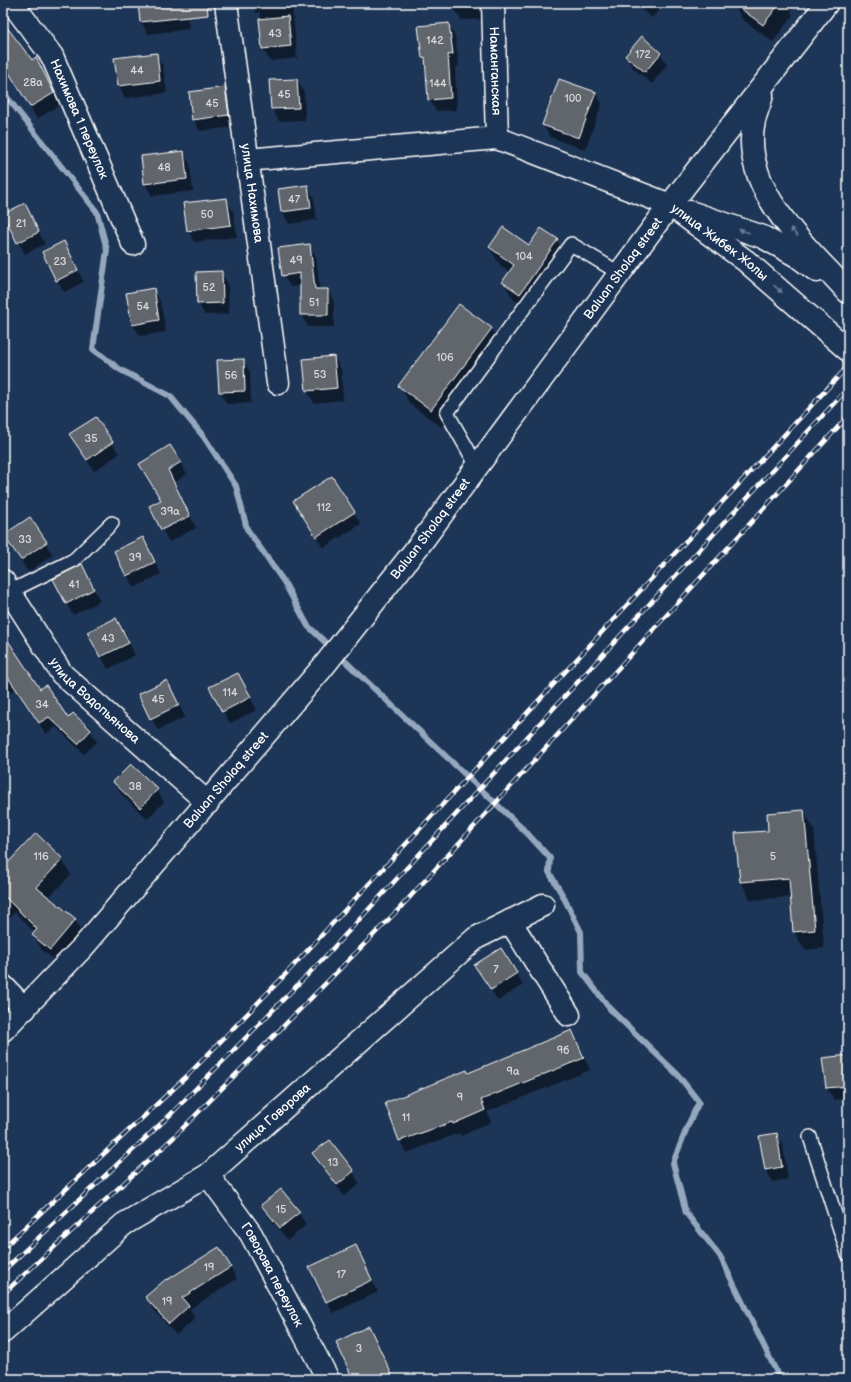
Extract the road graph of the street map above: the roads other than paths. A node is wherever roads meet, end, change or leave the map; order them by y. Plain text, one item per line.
1 (12, 3) edge
2 (226, 3) edge
3 (493, 3) edge
4 (827, 3) edge
5 (767, 80) junction
6 (497, 138) junction
7 (247, 160) junction
8 (670, 204) junction
9 (133, 244) dead end
10 (619, 273) junction
11 (848, 292) edge
12 (848, 295) edge
13 (848, 350) edge
14 (278, 383) dead end
15 (477, 466) junction
16 (112, 523) dead end
17 (6, 587) edge
18 (208, 803) junction
19 (542, 905) dead end
20 (510, 921) junction
21 (3, 986) edge
22 (25, 1009) junction
23 (569, 1015) dead end
24 (3, 1030) edge
25 (810, 1137) dead end
26 (208, 1175) junction
27 (848, 1254) edge
28 (3, 1332) edge
29 (328, 1379) edge

1 - 9 street, Нахимова 1 переулок
2 - 7 street, улица Нахимова
3 - 6 street, Наманганская
4 - 5 street, Baluan Sholaq street
5 - 8 street, Baluan Sholaq street
11 -> 5 street
6 - 7 street
6 - 8 street
7 - 14 street, улица Нахимова
8 - 10 street, Baluan Sholaq street
12 -> 8 street, улица Жибек Жолы
8 -> 13 street, улица Жибек Жолы
10 - 15 street, Baluan Sholaq street
10 - 15 lane
15 - 18 street, Baluan Sholaq street
16 - 17 lane
17 - 18 street, улица Водопьянова
18 - 22 street, Baluan Sholaq street
19 - 20 street, улица Говорова
20 - 23 street
20 - 26 street, улица Говорова
21 - 22 street
22 - 24 street, Baluan Sholaq street
25 - 27 lane
26 - 28 street, улица Говорова
26 - 29 street, Говорова переулок

